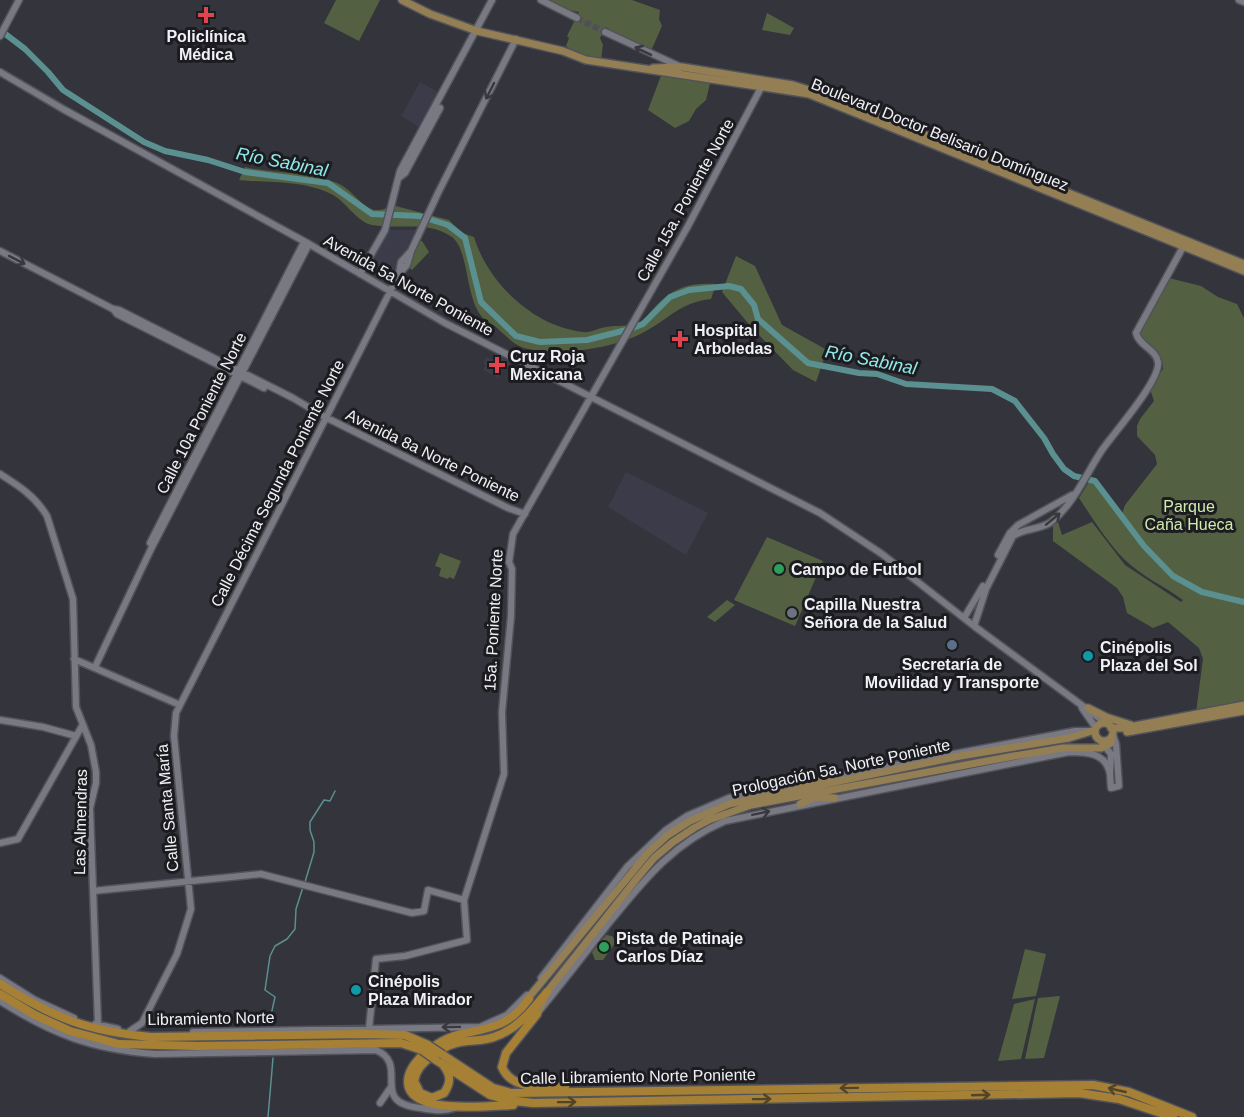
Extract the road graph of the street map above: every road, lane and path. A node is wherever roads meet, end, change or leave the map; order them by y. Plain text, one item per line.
1 (19, 0) edge
2 (402, 0) edge
3 (541, 0) edge
4 (1239, 0) edge
5 (1244, 2) edge
6 (493, 3) edge
7 (578, 18) tunnel mouth
8 (479, 31) junction
9 (605, 32) tunnel mouth
10 (2, 33) edge
11 (516, 39) junction
12 (682, 67) junction
13 (642, 68) junction
14 (0, 72) edge
15 (764, 84) junction
16 (307, 243) junction
17 (1183, 247) junction
18 (0, 251) edge
19 (1244, 264) edge
20 (1244, 271) edge
21 (360, 274) junction
22 (389, 291) junction
23 (630, 326) joint
24 (239, 373) junction
25 (591, 398) junction
26 (325, 417) junction
27 (0, 474) edge
28 (1075, 492) junction
29 (525, 514) junction
30 (964, 618) junction
31 (974, 626) junction
32 (74, 659) junction
33 (95, 667) junction
34 (1072, 699) junction
35 (180, 705) junction
36 (1244, 705) edge
37 (1088, 708) junction
38 (1244, 711) edge
39 (0, 720) edge
40 (82, 726) junction
41 (1137, 726) junction
42 (1094, 730) junction
43 (1112, 731) junction
44 (76, 736) junction
45 (1044, 737) junction
46 (1098, 738) junction
47 (1026, 744) junction
48 (1105, 747) junction
49 (1014, 756) junction
50 (1040, 757) junction
51 (1110, 774) junction
52 (832, 780) junction
53 (828, 791) junction
54 (802, 793) junction
55 (816, 797) junction
56 (835, 798) junction
57 (0, 843) edge
58 (188, 882) junction
59 (93, 891) junction
60 (628, 898) junction
61 (464, 900) junction
62 (617, 902) junction
63 (570, 948) junction
64 (577, 953) junction
65 (5, 984) edge
66 (547, 992) junction
67 (0, 998) edge
68 (529, 999) junction
69 (537, 1014) junction
70 (507, 1015) junction
71 (142, 1023) junction
72 (98, 1024) junction
73 (369, 1029) junction
74 (308, 1030) junction
75 (130, 1031) junction
76 (146, 1033) junction
77 (198, 1034) junction
78 (268, 1035) junction
79 (228, 1041) junction
80 (425, 1047) junction
81 (198, 1049) junction
82 (440, 1059) junction
83 (391, 1087) junction
84 (882, 1088) junction
85 (604, 1091) junction
86 (882, 1097) junction
87 (380, 1103) dead end
88 (533, 1103) junction
89 (458, 1106) junction
90 (1173, 1117) edge
91 (1192, 1117) edge

1 - 10 street
2 - 8 main road
3 - 7 street
4 - 5 street
6 - 8 street
8 - 11 main road
8 - 21 street
12 -> 9 street
11 - 13 main road
11 -> 22 street, Calle Décima Segunda Poniente Norte
12 - 13 main road, Boulevard Doctor Belisario Domínguez
12 - 15 main road, Boulevard Doctor Belisario Domínguez
13 - 15 main road, Boulevard Doctor Belisario Domínguez
14 - 16 street, Avenida 5a Norte Poniente
15 - 17 main road, Boulevard Doctor Belisario Domínguez
15 - 19 main road, Boulevard Doctor Belisario Domínguez
15 - 23 street, Calle 15a. Poniente Norte
16 - 21 street, Avenida 5a Norte Poniente
16 - 24 street, Calle 10a Poniente Norte
17 - 20 main road, Boulevard Doctor Belisario Domínguez
17 - 28 street
18 -> 24 street, Avenida 8a Norte Poniente
21 - 22 street, Avenida 5a Norte Poniente
22 - 25 street, Avenida 5a Norte Poniente
22 - 26 street, Calle Décima Segunda Poniente Norte
23 - 25 street, 15a. Poniente Norte
24 - 26 street, Avenida 8a Norte Poniente
24 - 33 street, Calle 10a Poniente Norte
25 - 29 street, 15a. Poniente Norte
25 - 30 street, Avenida 5a Norte Poniente
26 - 29 street, Avenida 8a Norte Poniente
26 - 35 street, Calle Décima Segunda Poniente Norte
27 - 32 street, Las Almendras
28 - 30 street
31 -> 28 street
29 - 61 street, 15a. Poniente Norte
30 - 31 street, Avenida 5a Norte Poniente
31 - 34 street, Avenida 5a Norte Poniente
32 - 33 street
32 - 40 street, Las Almendras
33 - 35 street
34 - 37 street, Avenida 5a Norte Poniente
34 - 42 street, Avenida 5a Norte Poniente
35 - 58 street, Calle Santa María
36 - 41 main road
37 - 41 main road
37 - 43 street, Avenida 5a Norte Poniente
38 - 43 main road
39 - 44 street
40 - 44 street
40 - 59 street, Las Almendras
41 - 43 main road
42 - 43 main road, Prologación 5a. Norte Poniente
42 - 45 street
42 - 46 main road
42 - 47 main road, Prologación 5a. Norte Poniente
43 - 46 main road
43 - 48 main road
43 - 51 street
44 - 57 street
45 - 47 main road
45 - 52 street
46 - 48 street
47 - 52 main road, Prologación 5a. Norte Poniente
48 - 49 main road
48 - 51 street
49 - 50 main road
49 - 53 main road
50 - 51 street
50 - 56 street
52 - 54 main road, Prologación 5a. Norte Poniente
52 - 54 main road
53 - 54 main road
53 - 55 main road
54 - 55 main road
54 - 56 street
60 -> 54 street
54 - 62 main road
54 - 63 main road, Prologación 5a. Norte Poniente
54 - 70 street
55 - 56 main road
58 - 59 street
58 - 61 street
58 - 71 street, Calle Santa María
59 - 72 street, Las Almendras
60 - 62 main road
60 - 69 street
61 - 73 street, 15a. Poniente Norte
62 - 64 main road
63 - 64 main road
63 - 68 main road, Prologación 5a. Norte Poniente
64 - 66 main road
65 - 72 street, Libramiento Norte
65 - 77 highway, Calle Libramiento Norte Poniente
66 - 69 main road
66 - 82 highway
67 - 81 highway, Calle Libramiento Norte Poniente
68 - 70 main road, Prologación 5a. Norte Poniente
68 - 89 highway
69 - 85 highway
70 -> 73 street, Libramiento Norte
71 - 75 street
71 - 76 street
72 - 75 street, Libramiento Norte
73 - 74 street, Libramiento Norte
74 - 78 highway
74 - 79 street, Libramiento Norte
75 - 76 street, Libramiento Norte
76 - 77 street, Libramiento Norte
77 - 79 highway, Calle Libramiento Norte Poniente
77 - 79 highway
78 - 79 highway, Calle Libramiento Norte Poniente
78 - 80 highway, Calle Libramiento Norte Poniente
79 - 80 highway, Calle Libramiento Norte Poniente
79 - 81 highway, Calle Libramiento Norte Poniente
79 - 81 highway
79 - 83 street
80 - 82 highway, Calle Libramiento Norte Poniente, bridge
82 - 85 highway, Calle Libramiento Norte Poniente
82 - 88 highway, Calle Libramiento Norte Poniente
83 - 87 street
83 - 89 street
84 -> 85 highway, Calle Libramiento Norte Poniente
84 - 86 highway
91 -> 84 highway, Calle Libramiento Norte Poniente
88 -> 86 highway, Calle Libramiento Norte Poniente
86 -> 90 highway, Calle Libramiento Norte Poniente
88 - 89 highway

